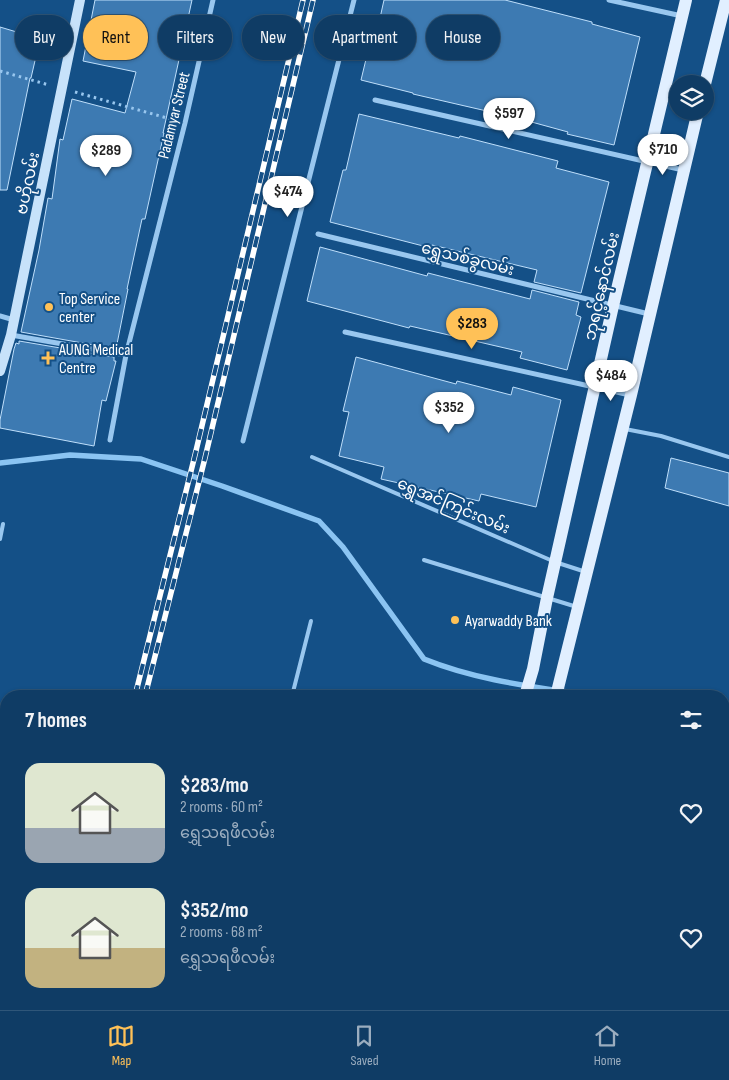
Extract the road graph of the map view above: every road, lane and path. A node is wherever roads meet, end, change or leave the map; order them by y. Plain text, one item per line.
1 (80, 0) edge
2 (213, 0) edge
3 (354, 0) edge
4 (609, 0) edge
5 (686, 0) edge
6 (726, 0) edge
7 (682, 16) junction
8 (0, 71) edge
9 (707, 75) edge
10 (62, 88) junction
11 (375, 100) dead end
12 (696, 120) edge
13 (185, 123) junction
14 (647, 162) junction
15 (683, 170) junction
16 (318, 234) dead end
17 (613, 306) junction
18 (649, 314) junction
19 (0, 316) edge
20 (14, 320) junction
21 (344, 332) dead end
22 (11, 334) junction
23 (126, 354) junction
24 (0, 371) edge
25 (594, 388) junction
26 (631, 396) junction
27 (623, 428) junction
28 (110, 440) dead end
29 (243, 441) dead end
30 (312, 457) dead end
31 (729, 457) edge
32 (3, 524) dead end
33 (0, 539) edge
34 (424, 560) dead end
35 (555, 562) junction
36 (588, 572) junction
37 (547, 598) junction
38 (579, 607) junction
39 (311, 621) dead end
40 (294, 690) edge
41 (527, 690) edge
42 (558, 690) edge

1 - 10 main road, ဗဟိုလမ်း
2 - 13 street, Padamyar Street
3 - 29 street
4 - 7 street
5 - 7 main road, ဘုရင့်နောင်လမ်း
6 - 9 main road
7 - 14 main road, ဘုရင့်နောင်လမ်း
8 - 10 path
10 - 13 path
10 - 20 main road, ဗဟိုလမ်း
11 - 14 street
12 - 15 main road
13 - 23 street, Padamyar Street
14 - 15 street
14 - 17 main road, ဘုရင့်နောင်လမ်း
15 - 18 main road
16 - 17 street, ရွှေသစ်ခွလမ်း
17 - 18 street, ရွှေသစ်ခွလမ်း
17 - 25 main road, ဘုရင့်နောင်လမ်း
18 - 26 main road
19 - 20 street
20 - 22 main road, ဗဟိုလမ်း
21 - 25 street
22 - 23 street
22 - 24 main road, ဗဟိုလမ်း
23 - 28 street, Padamyar Street
25 - 26 street
25 - 35 main road, ဘုရင့်နောင်လမ်း
26 - 27 main road
27 - 31 lane
27 - 36 main road
30 - 35 lane, ရွှေအင်ကြင်းလမ်း
32 - 33 lane
34 - 37 lane
35 - 36 lane, ရွှေအင်ကြင်းလမ်း
35 - 37 main road, ဘုရင့်နောင်လမ်း
36 - 38 main road
37 - 38 lane
37 - 41 main road, ဘုရင့်နောင်လမ်း
38 - 42 main road
39 - 40 lane

